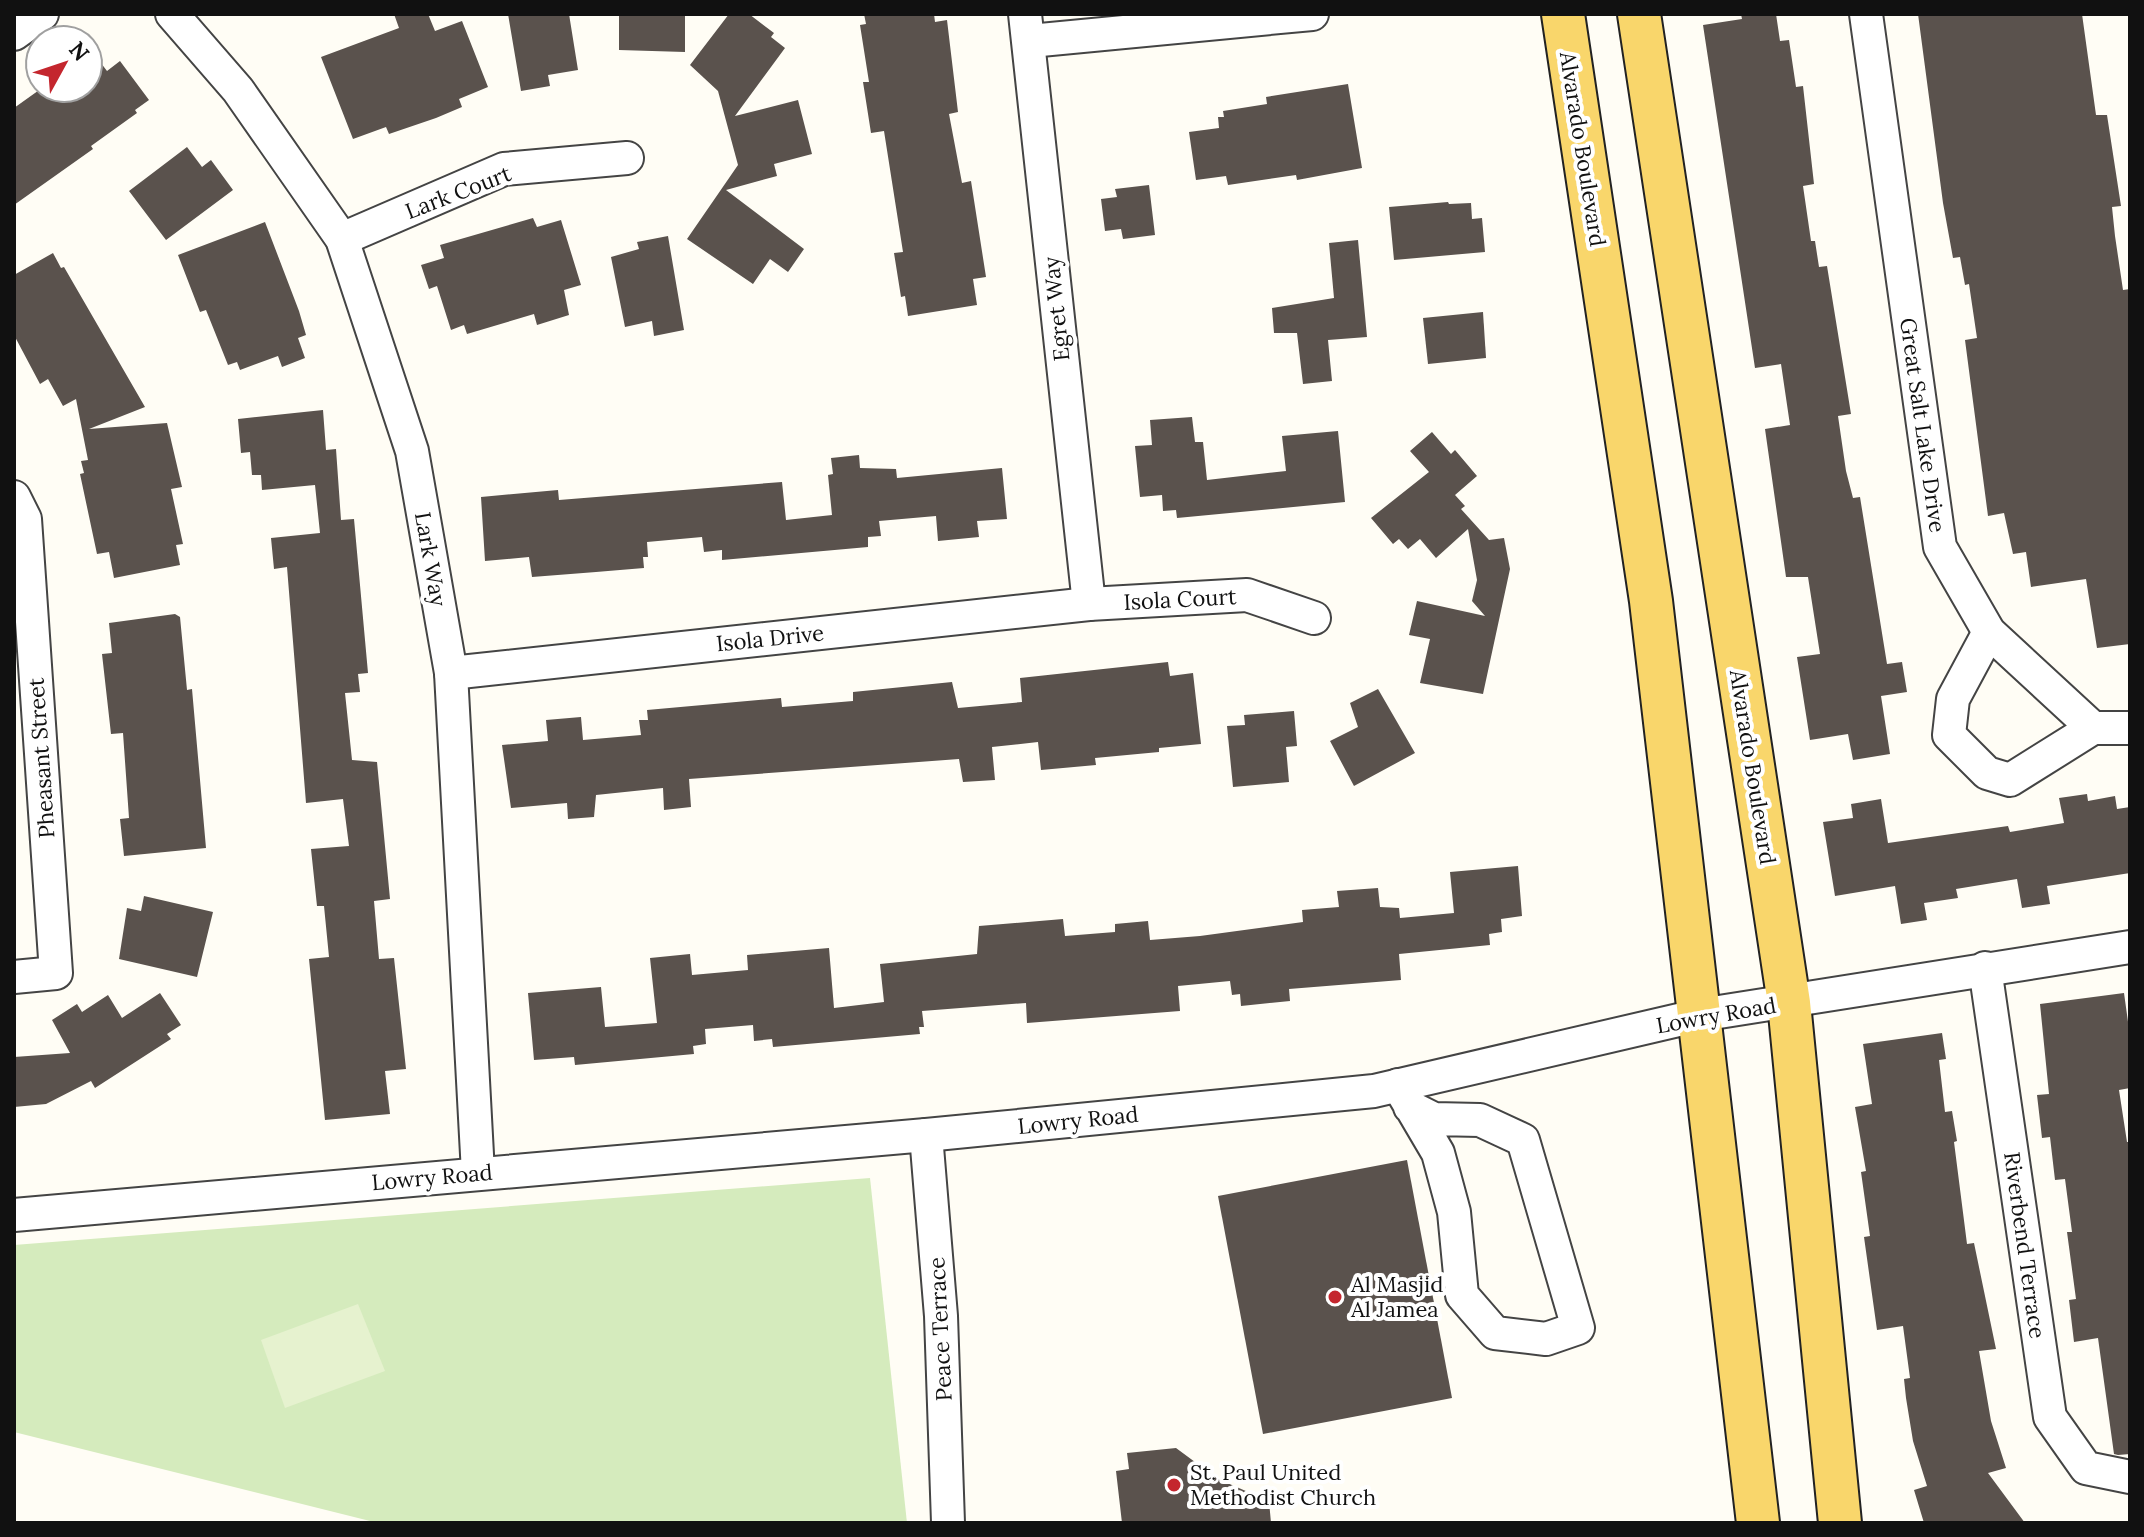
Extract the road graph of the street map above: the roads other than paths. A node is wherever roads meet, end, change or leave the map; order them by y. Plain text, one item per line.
1 (42, 14) edge
2 (172, 14) edge
3 (1312, 14) edge
4 (1563, 14) edge
5 (1639, 14) edge
6 (1866, 14) edge
7 (1028, 28) edge
8 (14, 34) edge
9 (627, 158) dead end
10 (342, 239) junction
11 (18, 512) edge
12 (1089, 604) junction
13 (1314, 618) dead end
14 (1989, 632) junction
15 (451, 673) junction
16 (2093, 728) junction
17 (2130, 728) edge
18 (2130, 947) edge
19 (1985, 968) junction
20 (14, 977) edge
21 (1789, 1003) junction
22 (1700, 1015) junction
23 (1404, 1096) junction
24 (926, 1135) junction
25 (478, 1173) junction
26 (14, 1215) edge
27 (2130, 1477) edge
28 (948, 1523) edge
29 (1758, 1523) edge
30 (1840, 1523) edge

1 - 8 street
2 - 10 street, Lark Way
3 - 7 street
4 - 22 main road, Alvarado Boulevard
5 - 21 main road, Alvarado Boulevard
6 - 14 street, Great Salt Lake Drive
7 - 12 street, Egret Way
9 - 10 street, Lark Court
10 - 15 street, Lark Way
11 - 20 street, Pheasant Street
12 - 13 street, Isola Court
12 - 15 street, Isola Drive
14 - 16 street, Great Salt Lake Drive
14 - 16 street
15 - 25 street, Lark Way
16 - 17 street
18 - 19 street, Lowry Road
19 - 21 street, Lowry Road
19 - 27 street, Riverbend Terrace
21 - 22 street, Lowry Road
21 - 30 main road, Alvarado Boulevard
22 - 23 street, Lowry Road
22 - 29 main road, Alvarado Boulevard
23 - 23 street
23 - 24 street, Lowry Road
24 - 25 street, Lowry Road
24 - 28 street, Peace Terrace
25 - 26 street, Lowry Road

